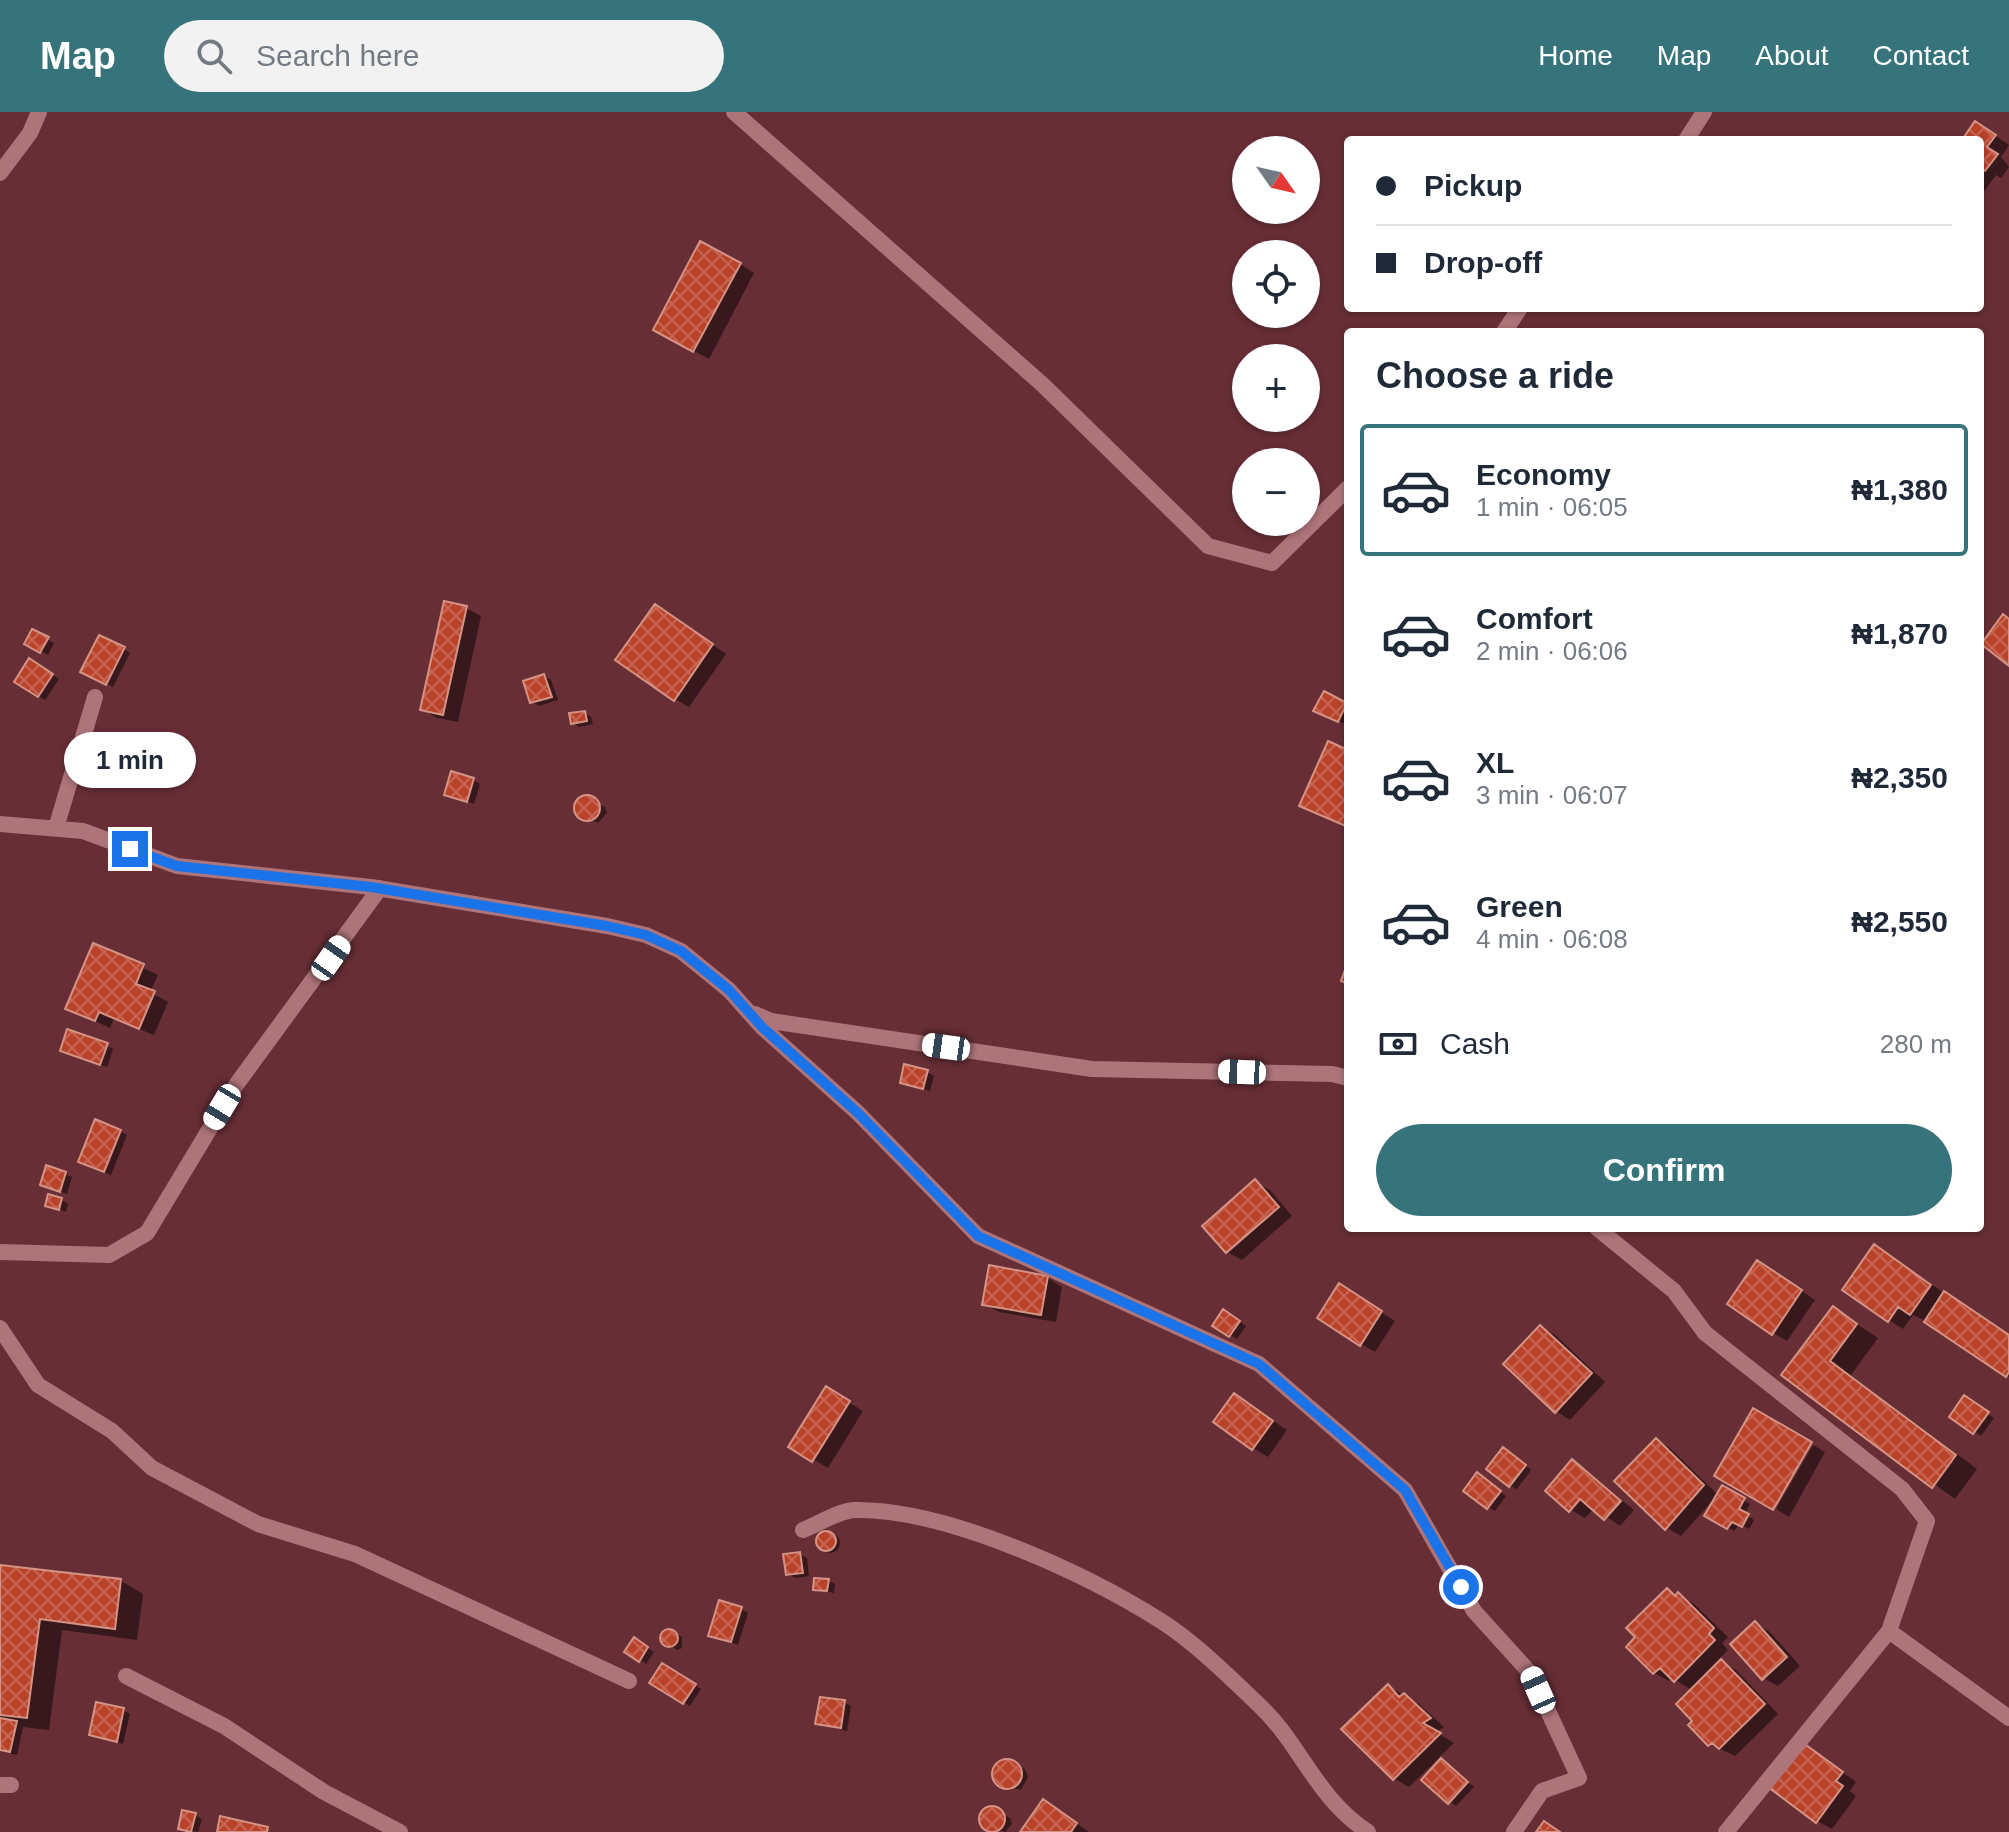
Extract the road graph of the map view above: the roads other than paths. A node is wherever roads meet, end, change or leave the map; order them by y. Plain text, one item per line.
1 (39, 112) edge
2 (734, 112) edge
3 (1704, 112) edge
4 (1689, 136) edge
5 (0, 173) edge
6 (1344, 492) edge
7 (95, 697) dead end
8 (0, 824) edge
9 (56, 828) junction
10 (380, 888) junction
11 (747, 1011) junction
12 (1344, 1077) edge
13 (1602, 1232) edge
14 (0, 1252) edge
15 (0, 1328) edge
16 (803, 1530) dead end
17 (1889, 1631) junction
18 (126, 1676) dead end
19 (629, 1681) dead end
20 (2009, 1718) edge
21 (400, 1832) edge
22 (1368, 1832) edge
23 (1514, 1832) edge
24 (1726, 1832) edge

1 - 5 street
2 - 6 street
3 - 4 street
7 - 9 street
8 - 9 street
9 - 10 street
10 - 11 street
10 - 14 street
11 - 12 street
11 - 23 street
13 - 17 street
15 - 19 street
16 - 22 street
17 - 20 street
17 - 24 street
18 - 21 street

